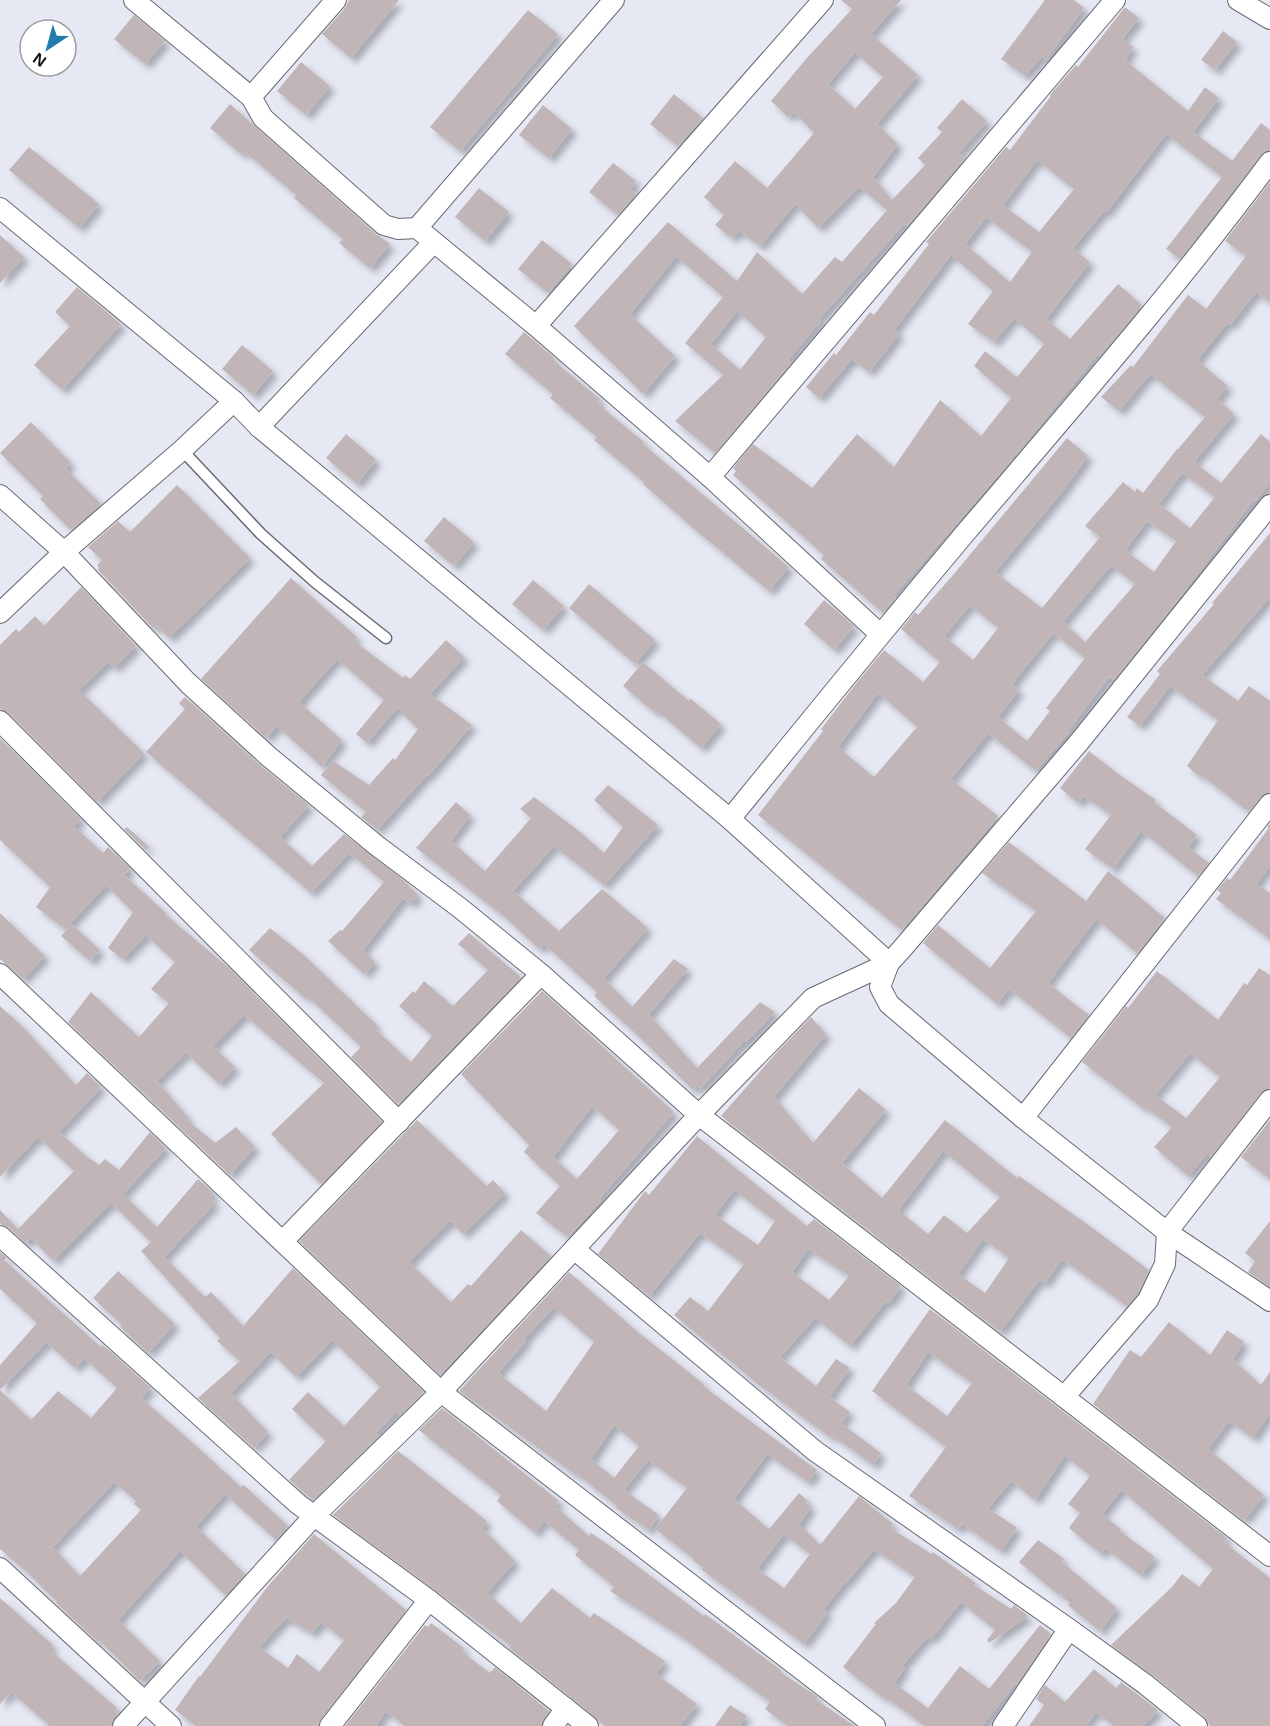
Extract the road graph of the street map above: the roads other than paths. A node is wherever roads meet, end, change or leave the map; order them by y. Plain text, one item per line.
1 (134, 0) edge
2 (336, 0) edge
3 (614, 0) edge
4 (823, 0) edge
5 (1116, 0) edge
6 (1238, 0) edge
7 (1270, 19) edge
8 (250, 97) junction
9 (1270, 162) edge
10 (0, 208) edge
11 (417, 228) junction
12 (434, 243) junction
13 (536, 326) junction
14 (234, 401) junction
15 (259, 427) junction
16 (182, 450) junction
17 (711, 477) junction
18 (0, 495) edge
19 (1270, 505) edge
20 (64, 552) junction
21 (0, 614) edge
22 (880, 634) junction
23 (386, 638) dead end
24 (0, 721) edge
25 (1270, 804) edge
26 (730, 819) junction
27 (889, 963) junction
28 (0, 974) edge
29 (541, 974) junction
30 (1270, 1100) edge
31 (699, 1115) junction
32 (1023, 1118) junction
33 (399, 1122) junction
34 (1167, 1232) junction
35 (0, 1236) edge
36 (283, 1241) junction
37 (574, 1250) junction
38 (1270, 1301) edge
39 (441, 1392) junction
40 (1064, 1396) junction
41 (314, 1516) junction
42 (1270, 1556) edge
43 (0, 1568) edge
44 (429, 1600) junction
45 (1069, 1629) junction
46 (146, 1703) junction
47 (566, 1708) junction
48 (123, 1726) edge
49 (171, 1726) edge
50 (330, 1726) edge
51 (553, 1726) edge
52 (588, 1726) edge
53 (875, 1726) edge
54 (1003, 1726) edge
55 (1197, 1726) edge

1 - 8 street
2 - 8 street
3 - 11 street
4 - 13 street
5 - 17 street
6 - 7 street
8 - 11 street
9 - 22 street
10 - 14 street
11 - 12 street
12 - 13 street
12 - 15 street
13 - 17 street
14 - 15 street
14 - 16 street
15 - 26 street
16 - 20 street
16 - 23 lane
17 - 22 street
18 - 20 street
19 - 27 street
20 - 21 street
20 - 29 street
22 - 26 street
24 - 33 street
25 - 32 street
26 - 27 street
27 - 31 street
27 - 32 street
28 - 36 street
29 - 31 street
29 - 33 street
30 - 34 street
31 - 37 street
31 - 40 street
32 - 34 street
33 - 36 street
34 - 38 street
34 - 40 street
35 - 41 street
36 - 39 street
37 - 39 street
37 - 45 street
39 - 41 street
39 - 53 street
40 - 42 street
41 - 44 street
41 - 46 street
43 - 46 street
44 - 47 street
44 - 50 street
45 - 54 street
45 - 55 street
46 - 48 street
46 - 49 street
47 - 51 street
47 - 52 street

